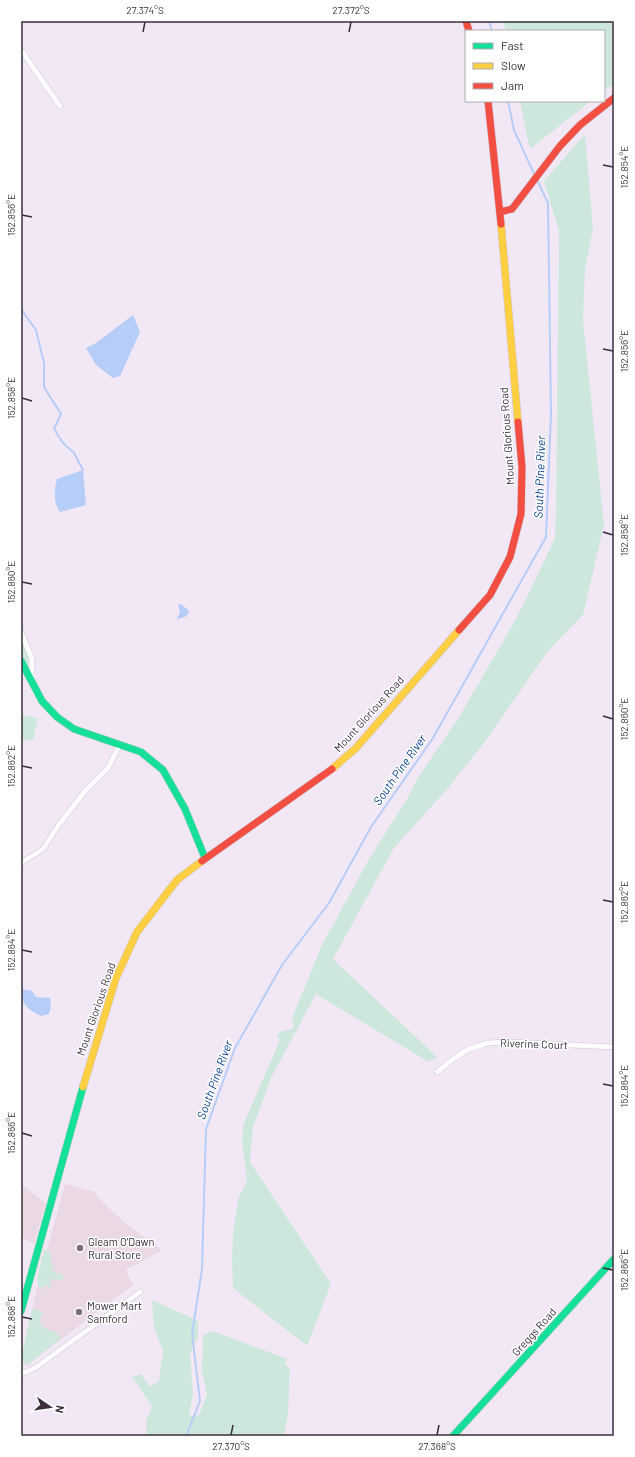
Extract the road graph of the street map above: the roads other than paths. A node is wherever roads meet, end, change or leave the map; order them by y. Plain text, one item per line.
1 (21, 50) edge
2 (614, 98) edge
3 (488, 102) edge
4 (60, 106) dead end
5 (500, 212) junction
6 (21, 632) edge
7 (21, 661) edge
8 (32, 680) junction
9 (120, 744) junction
10 (205, 858) junction
11 (21, 863) edge
12 (614, 1047) edge
13 (437, 1072) dead end
14 (614, 1259) edge
15 (140, 1292) dead end
16 (21, 1311) edge
17 (21, 1374) edge
18 (453, 1436) edge

1 - 4 street
2 - 5 main road
3 - 5 main road, Mount Glorious Road
5 - 10 main road, Mount Glorious Road
6 - 8 street
7 - 8 main road
8 - 9 main road
9 - 10 main road
9 - 11 street
10 - 16 main road, Mount Glorious Road
12 - 13 street, Riverine Court
14 - 18 main road, Greggs Road
15 - 17 street

